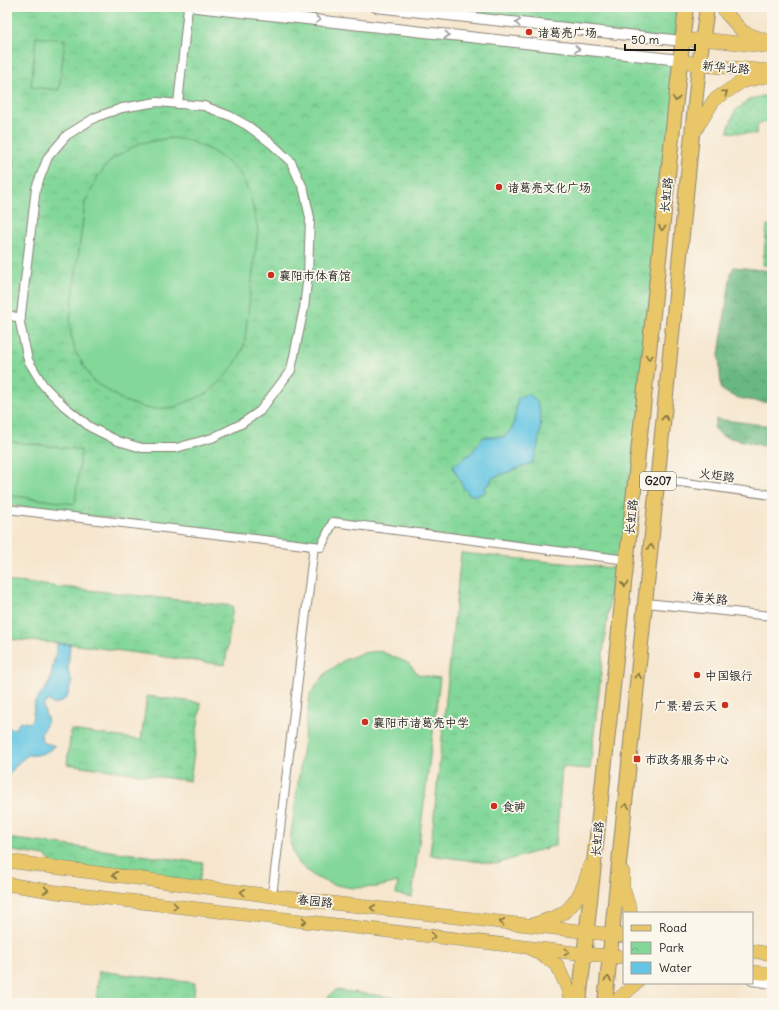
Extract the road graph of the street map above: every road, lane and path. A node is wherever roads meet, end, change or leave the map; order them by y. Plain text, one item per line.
1 (188, 7) edge
2 (196, 7) edge
3 (376, 7) edge
4 (686, 7) edge
5 (706, 7) edge
6 (724, 7) edge
7 (682, 40) junction
8 (703, 40) junction
9 (772, 42) edge
10 (772, 47) edge
11 (680, 60) junction
12 (699, 65) junction
13 (772, 71) edge
14 (772, 75) edge
15 (178, 104) junction
16 (692, 134) junction
17 (7, 165) edge
18 (7, 173) edge
19 (7, 315) edge
20 (21, 318) junction
21 (658, 479) junction
22 (772, 495) edge
23 (7, 509) edge
24 (314, 546) junction
25 (627, 560) junction
26 (646, 603) junction
27 (772, 616) edge
28 (598, 832) junction
29 (623, 835) junction
30 (7, 862) edge
31 (7, 884) edge
32 (272, 896) junction
33 (631, 912) edge
34 (531, 925) junction
35 (587, 931) junction
36 (618, 935) edge
37 (528, 947) junction
38 (753, 947) edge
39 (772, 949) edge
40 (753, 951) edge
41 (584, 954) junction
42 (772, 954) edge
43 (617, 957) edge
44 (753, 972) edge
45 (772, 974) edge
46 (753, 980) edge
47 (772, 982) edge
48 (637, 984) edge
49 (570, 1003) edge
50 (579, 1003) edge
51 (606, 1003) edge
52 (616, 1003) edge

1 - 15 street
2 -> 11 street
7 -> 3 street
4 - 7 highway, 长虹路 / G207
5 - 8 highway, 长虹路 / G207
6 - 9 main road
7 - 8 main road, 新华北路
7 - 11 highway, 长虹路 / G207
8 - 10 main road, 新华北路
8 - 12 highway, 长虹路 / G207
11 - 12 main road, 新华北路
11 -> 25 highway, 长虹路 / G207
12 - 13 main road, 新华北路
12 - 16 highway, 长虹路 / G207
16 -> 14 main road
15 - 20 street
15 - 20 street
21 -> 16 highway, 长虹路 / G207
17 - 18 street
19 - 20 street
21 - 22 street, 火炬路
26 -> 21 highway, 长虹路 / G207
23 - 24 street
24 - 25 street
24 - 32 street
25 -> 28 highway, 长虹路 / G207
26 - 27 street, 海关路
29 -> 26 highway, 长虹路 / G207
28 - 34 main road
28 - 35 highway, 长虹路 / G207
29 - 33 main road
29 - 36 highway, 长虹路 / G207
32 -> 30 main road, 春园路
31 -> 37 main road, 春园路
34 -> 32 main road, 春园路
34 - 35 main road, 春园路
35 - 36 main road, 春园路
35 - 41 highway, 长虹路 / G207
36 - 43 highway, 长虹路 / G207
37 -> 41 main road, 春园路
37 - 49 main road
38 - 39 street
40 - 42 main road
41 - 43 main road, 春园路
41 - 50 highway, 长虹路 / G207
51 -> 43 highway, 长虹路 / G207
44 - 45 main road
46 - 47 street
48 - 52 main road

